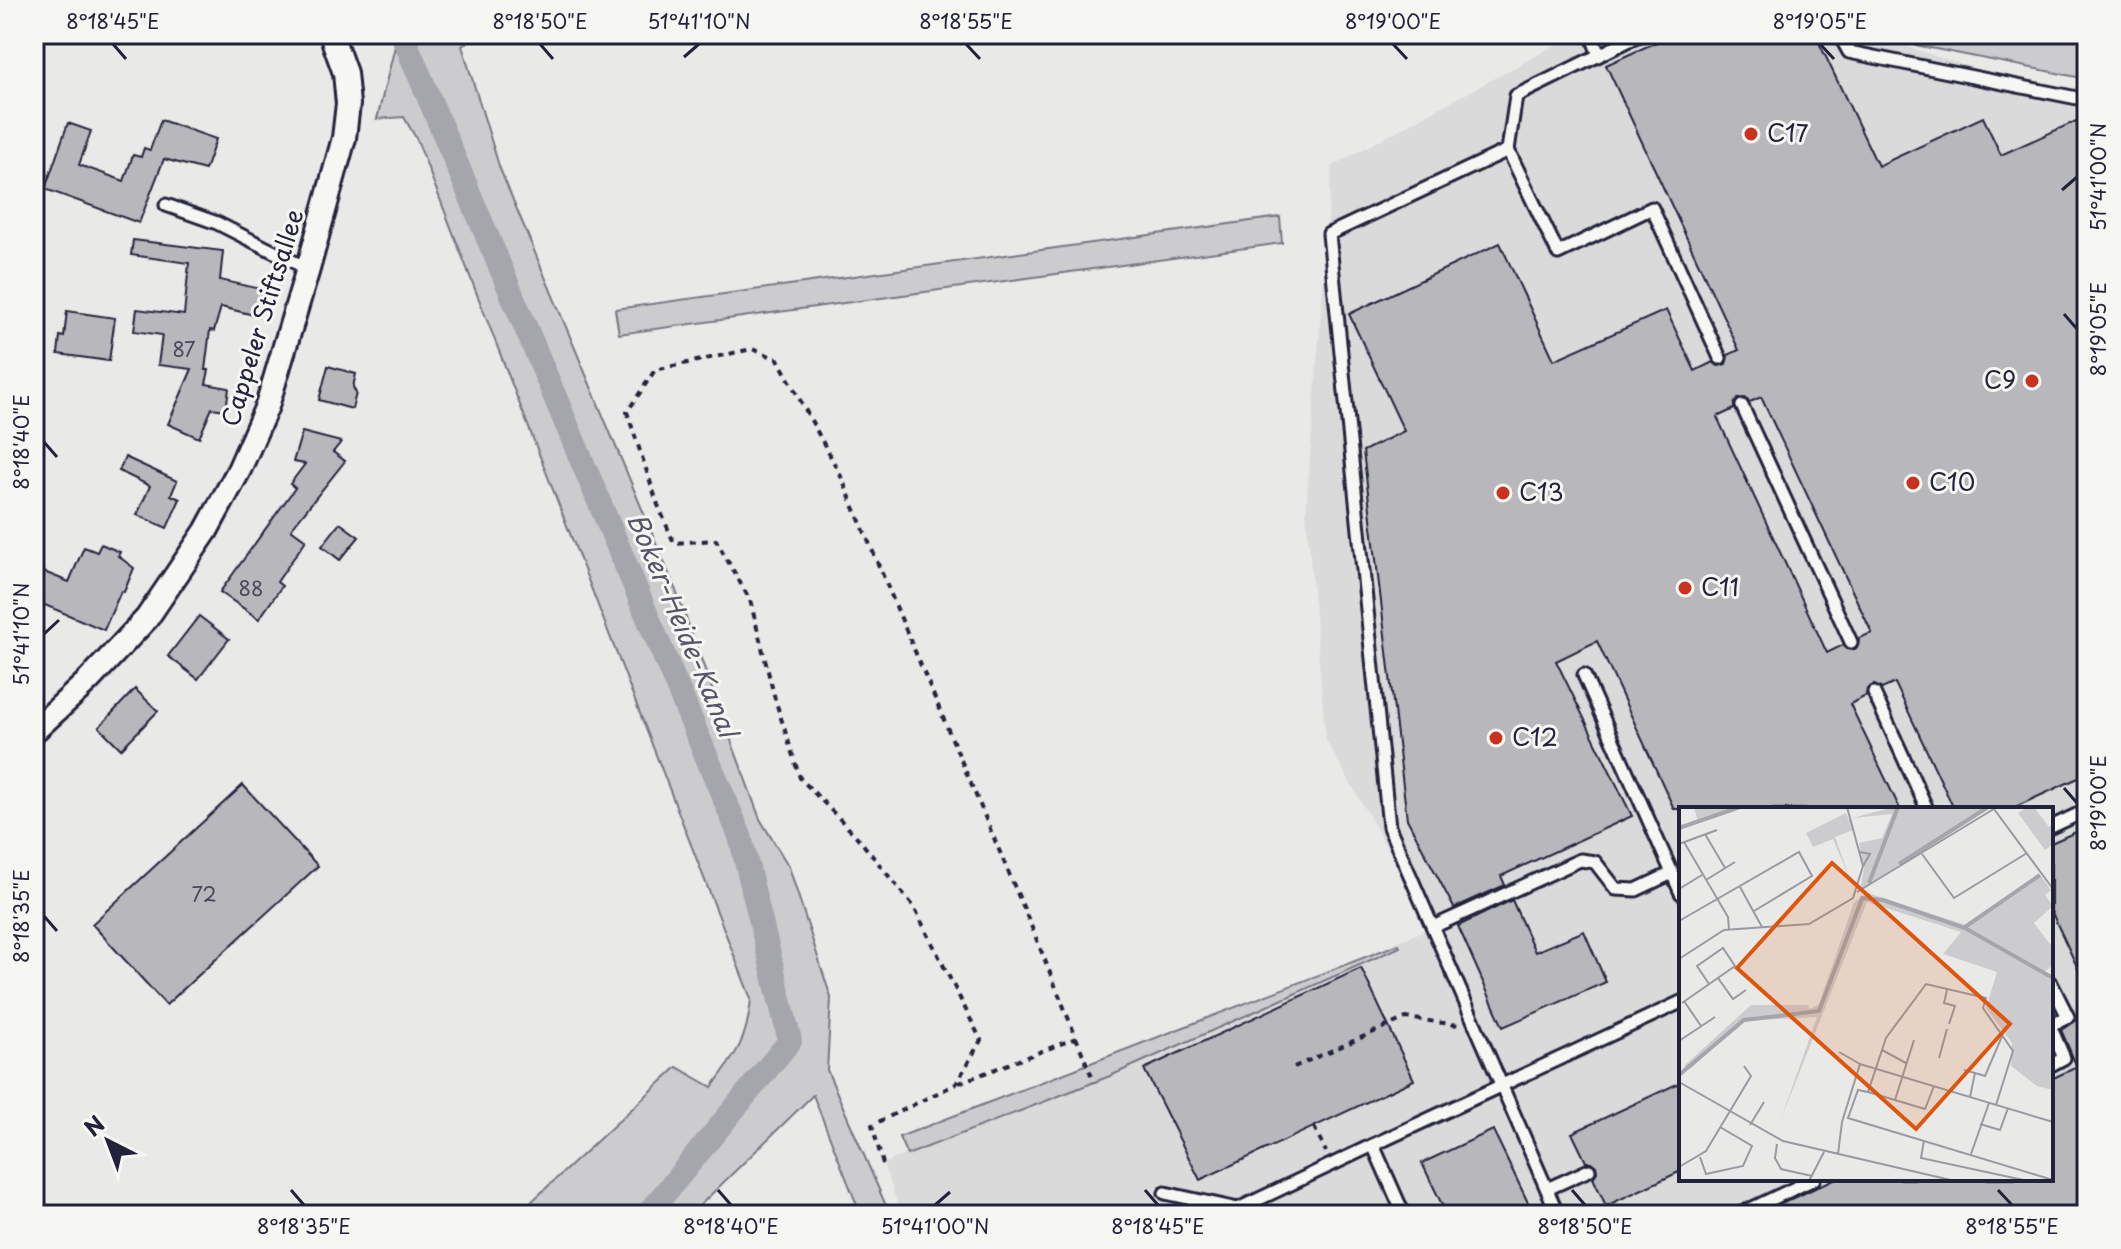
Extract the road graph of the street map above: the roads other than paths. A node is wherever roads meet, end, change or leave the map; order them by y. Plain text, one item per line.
1 (1591, 34) edge
2 (1642, 34) edge
3 (1839, 34) edge
4 (338, 37) edge
5 (1599, 55) junction
6 (2087, 100) edge
7 (1508, 150) junction
8 (166, 205) dead end
9 (308, 269) junction
10 (1720, 358) dead end
11 (1742, 406) dead end
12 (1851, 642) dead end
13 (1584, 675) dead end
14 (1874, 693) dead end
15 (34, 731) edge
16 (1926, 807) edge
17 (2087, 810) edge
18 (2053, 826) edge
19 (1672, 873) junction
20 (1679, 889) edge
21 (1433, 927) junction
22 (2053, 987) edge
23 (1679, 1003) edge
24 (2053, 1025) edge
25 (2053, 1031) edge
26 (2053, 1064) edge
27 (1502, 1086) junction
28 (1373, 1145) junction
29 (1589, 1170) dead end
30 (1810, 1181) edge
31 (1547, 1189) junction
32 (1165, 1193) dead end
33 (1404, 1215) edge
34 (1558, 1215) edge
35 (1738, 1215) edge

1 - 5 lane
2 - 5 lane
3 - 6 lane
4 - 9 street, Cappeler Stiftsallee
5 - 7 lane
7 - 10 lane
7 - 21 lane
8 - 9 lane
9 - 15 street, Cappeler Stiftsallee
11 - 12 lane
13 - 19 lane
14 - 16 lane
17 - 18 lane
19 - 20 lane
19 - 21 lane
21 - 27 lane
22 - 24 lane
23 - 27 lane
25 - 26 lane
27 - 28 lane
27 - 31 lane
28 - 32 lane
28 - 33 lane
29 - 31 lane
30 - 35 lane
31 - 34 lane

